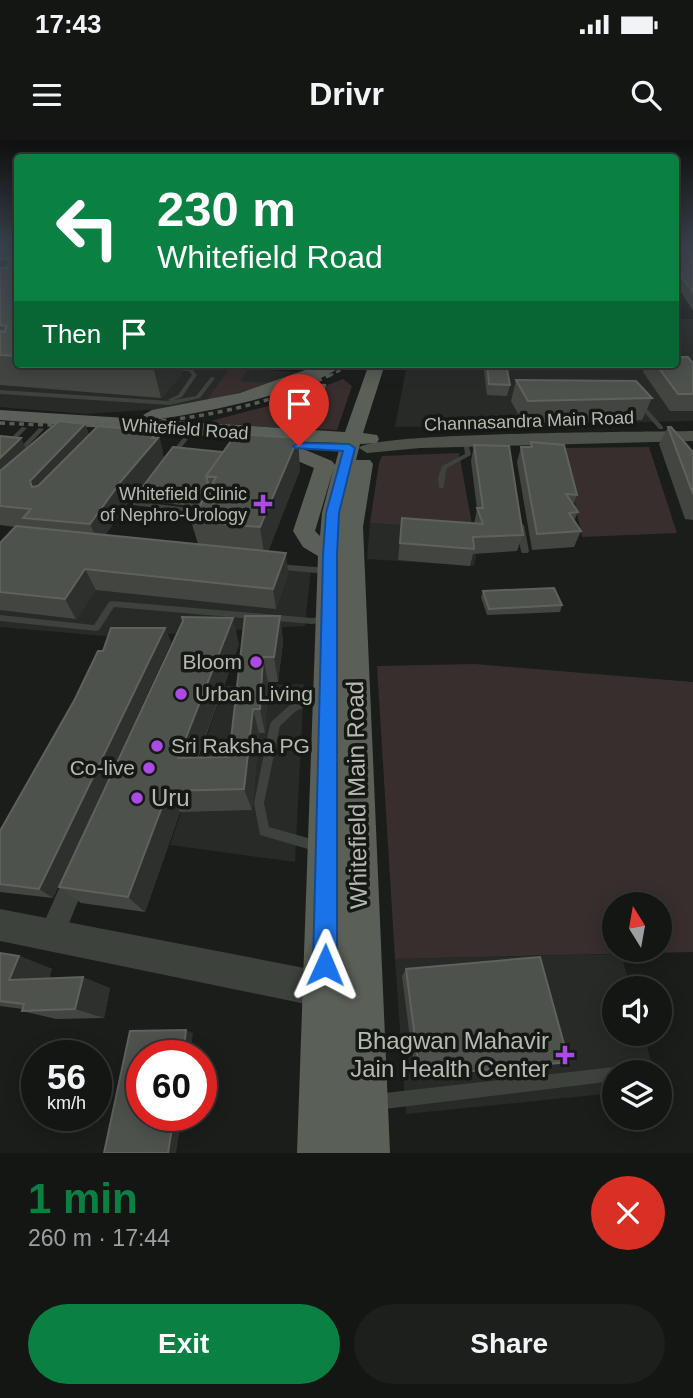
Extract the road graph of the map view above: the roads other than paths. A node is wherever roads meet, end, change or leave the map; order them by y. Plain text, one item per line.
1 (164, 368) dead end
2 (326, 368) edge
3 (354, 368) dead end
4 (376, 368) edge
5 (391, 368) edge
6 (213, 378) dead end
7 (0, 392) edge
8 (630, 398) edge
9 (156, 404) junction
10 (0, 415) edge
11 (76, 421) junction
12 (0, 426) edge
13 (142, 426) junction
14 (661, 428) junction
15 (693, 428) edge
16 (33, 429) junction
17 (693, 436) edge
18 (185, 439) junction
19 (359, 443) junction
20 (277, 445) junction
21 (466, 447) junction
22 (1, 451) edge
23 (19, 452) junction
24 (481, 453) edge
25 (30, 454) edge
26 (166, 463) edge
27 (150, 484) edge
28 (441, 487) dead end
29 (212, 502) edge
30 (518, 514) edge
31 (524, 551) dead end
32 (330, 561) junction
33 (265, 566) edge
34 (0, 618) edge
35 (328, 619) junction
36 (328, 695) junction
37 (339, 766) dead end
38 (326, 848) junction
39 (86, 856) edge
40 (0, 925) edge
41 (51, 936) junction
42 (325, 940) junction
43 (325, 990) junction
44 (602, 1076) edge
45 (363, 1102) junction
46 (322, 1153) edge
47 (365, 1153) edge

1 - 9 lane
2 - 11 main road
3 - 13 main road
4 - 19 main road
5 - 19 main road
6 - 9 lane
7 - 9 lane
8 - 14 lane
10 - 11 main road, Whitefield Road
11 - 13 main road, Whitefield Road
12 - 16 main road, Whitefield Road
13 - 19 main road, Whitefield Road
14 - 15 main road, Channasandra Main Road
14 - 19 main road, Channasandra Main Road
16 - 18 main road, Whitefield Road
16 - 22 lane
16 - 23 lane
17 - 21 main road, Channasandra Main Road
18 - 20 main road, Whitefield Road
18 - 26 lane
19 - 20 main road, Whitefield Road
19 - 21 main road, Channasandra Main Road
19 - 32 main road, Whitefield Main Road
19 - 45 main road, Whitefield Main Road
20 - 32 main road
21 - 24 lane
21 - 28 lane
22 - 23 lane
23 - 25 lane
27 - 29 lane
30 - 31 lane
32 - 33 lane
32 - 35 main road, Whitefield Main Road
34 - 35 lane
35 - 36 main road, Whitefield Main Road
36 - 38 main road, Whitefield Main Road
36 - 38 lane
37 - 42 main road
38 - 42 main road, Whitefield Main Road
39 - 41 street
40 - 41 street
41 - 43 street
42 - 43 main road, Whitefield Main Road
43 - 46 main road, Whitefield Main Road
44 - 45 lane
45 - 47 main road, Whitefield Main Road

